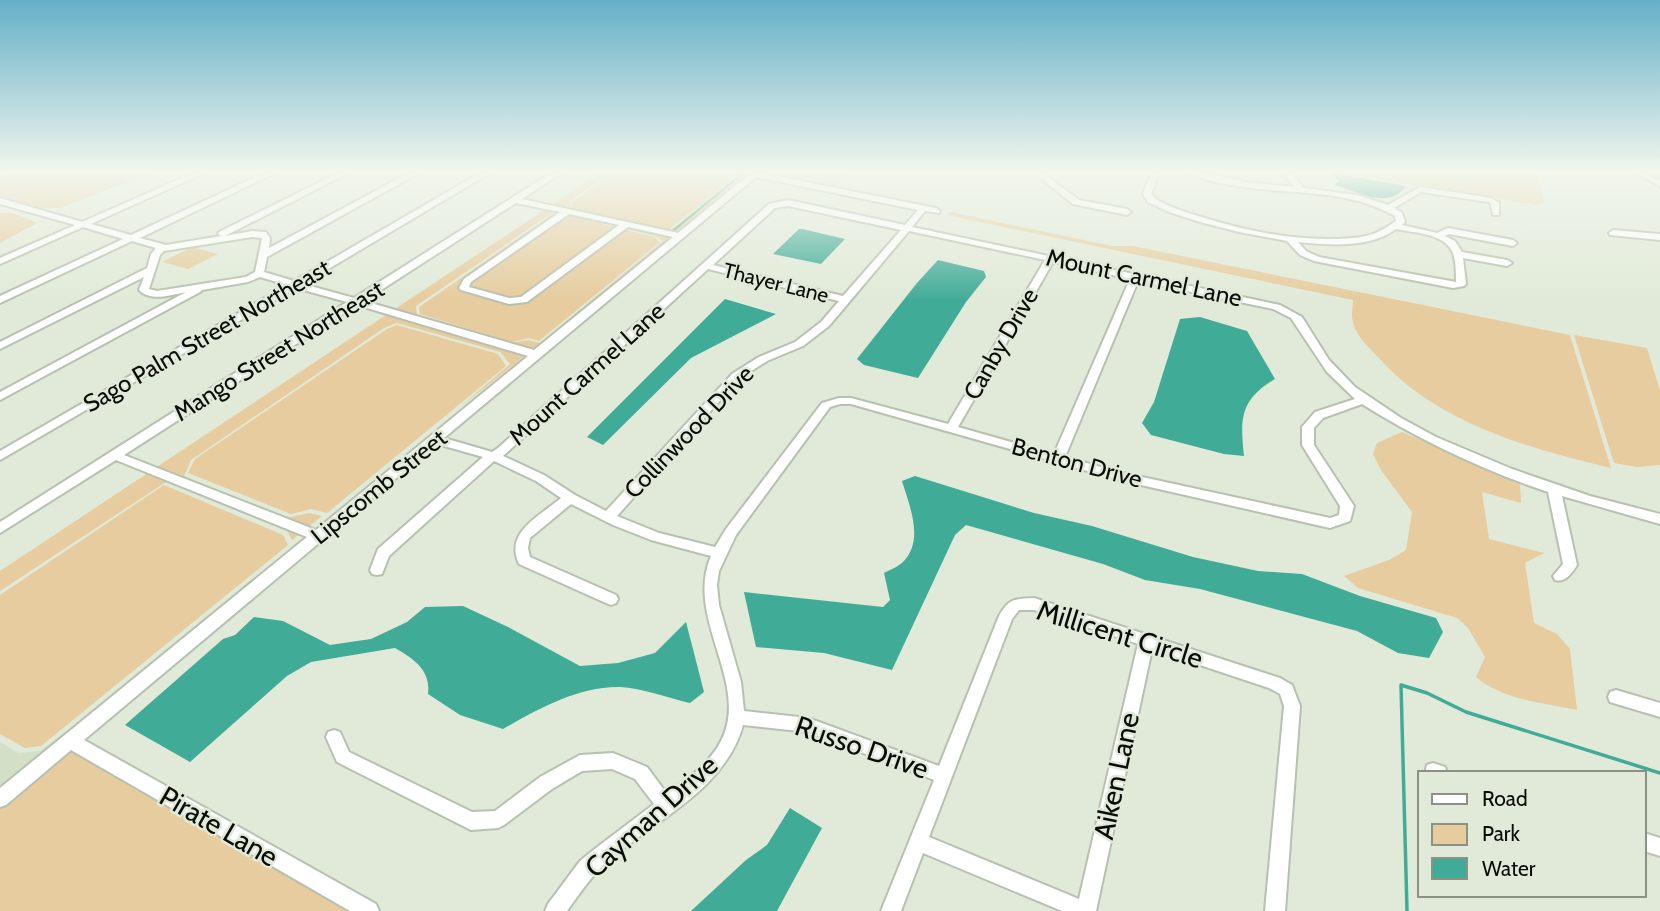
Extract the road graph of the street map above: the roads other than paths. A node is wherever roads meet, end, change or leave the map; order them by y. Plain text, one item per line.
1 (34, 216) edge
2 (45, 216) edge
3 (106, 216) edge
4 (180, 216) edge
5 (259, 216) edge
6 (337, 216) edge
7 (413, 216) edge
8 (491, 216) edge
9 (561, 216) edge
10 (587, 216) edge
11 (705, 216) edge
12 (762, 216) edge
13 (847, 216) edge
14 (917, 216) edge
15 (1191, 216) edge
16 (1399, 216) edge
17 (1455, 220) dead end
18 (627, 225) junction
19 (80, 227) junction
20 (1397, 227) junction
21 (906, 228) junction
22 (1448, 231) junction
23 (1613, 233) dead end
24 (680, 236) junction
25 (1437, 236) junction
26 (1660, 237) edge
27 (1289, 238) junction
28 (212, 239) junction
29 (127, 240) junction
30 (1513, 243) dead end
31 (161, 250) junction
32 (1458, 254) junction
33 (263, 256) junction
34 (1050, 259) junction
35 (0, 261) edge
36 (1507, 262) dead end
37 (706, 266) junction
38 (150, 270) junction
39 (259, 274) junction
40 (1135, 277) junction
41 (248, 279) junction
42 (205, 286) junction
43 (291, 286) junction
44 (0, 300) edge
45 (846, 300) junction
46 (353, 304) junction
47 (0, 346) edge
48 (536, 356) junction
49 (0, 397) edge
50 (1364, 400) junction
51 (951, 429) junction
52 (437, 440) junction
53 (114, 455) junction
54 (0, 456) edge
55 (493, 456) junction
56 (1058, 458) junction
57 (1554, 488) junction
58 (570, 498) junction
59 (608, 517) junction
60 (1660, 519) edge
61 (0, 527) edge
62 (318, 536) junction
63 (718, 553) junction
64 (377, 570) dead end
65 (1560, 576) dead end
66 (611, 599) dead end
67 (1146, 641) junction
68 (1616, 697) dead end
69 (1660, 710) edge
70 (736, 717) junction
71 (334, 737) dead end
72 (70, 741) junction
73 (945, 776) junction
74 (0, 799) edge
75 (665, 805) junction
76 (918, 842) junction
77 (369, 911) edge
78 (555, 911) edge
79 (891, 911) edge
80 (1086, 911) edge
81 (1275, 911) edge

1 - 19 street
2 - 19 street
3 - 19 street
4 - 29 street
5 - 28 street
6 - 33 street
7 - 43 street, Sago Palm Street Northeast
8 - 46 street, Mango Street Northeast
9 - 18 street
10 - 18 street
11 - 24 street, Lipscomb Street
12 - 37 street, Mount Carmel Lane
13 - 21 street, Mount Carmel Lane
14 - 21 street, Collinwood Drive
15 - 27 street
16 - 20 street
17 - 22 street
18 - 24 street
19 - 29 street
19 - 35 street
20 - 25 street
20 - 27 street
21 - 34 street, Mount Carmel Lane
21 - 45 street, Collinwood Drive
22 - 25 street
22 - 30 street
23 - 26 street
24 - 48 street, Lipscomb Street
25 - 32 street
27 - 32 street
28 - 31 street
28 - 33 street
29 - 31 street
29 - 44 street
31 - 38 street
32 - 36 street
33 - 39 street
34 - 40 street, Mount Carmel Lane
34 - 51 street, Canby Drive
37 - 45 street, Thayer Lane
37 - 55 street, Mount Carmel Lane
38 - 42 street
38 - 47 street
39 - 41 street
39 - 43 street
40 - 50 street, Mount Carmel Lane
40 - 56 street
41 - 42 street
41 - 43 street
42 - 49 street
43 - 46 street
43 - 54 street, Sago Palm Street Northeast
45 - 59 street, Collinwood Drive
46 - 48 street
46 - 53 street, Mango Street Northeast
48 - 52 street, Lipscomb Street
50 - 56 street, Benton Drive
50 - 57 street, Mount Carmel Lane
51 - 56 street, Benton Drive
51 - 63 street, Benton Drive
52 - 55 street
52 - 62 street, Lipscomb Street
53 - 61 street, Mango Street Northeast
53 - 62 street
55 - 58 street
55 - 64 street, Mount Carmel Lane
57 - 60 street, Mount Carmel Lane
57 - 65 street
58 - 59 street
58 - 66 street
59 - 63 street
62 - 72 street, Lipscomb Street
63 - 70 street, Cayman Drive
67 - 73 street, Millicent Circle
67 - 80 street, Aiken Lane
67 - 81 street, Millicent Circle
68 - 69 street
70 - 73 street, Russo Drive
70 - 75 street, Cayman Drive
71 - 75 street
72 - 74 street, Lipscomb Street
72 - 77 street, Pirate Lane
73 - 76 street, Millicent Circle
75 - 78 street, Cayman Drive
76 - 79 street, Millicent Circle
76 - 80 street

